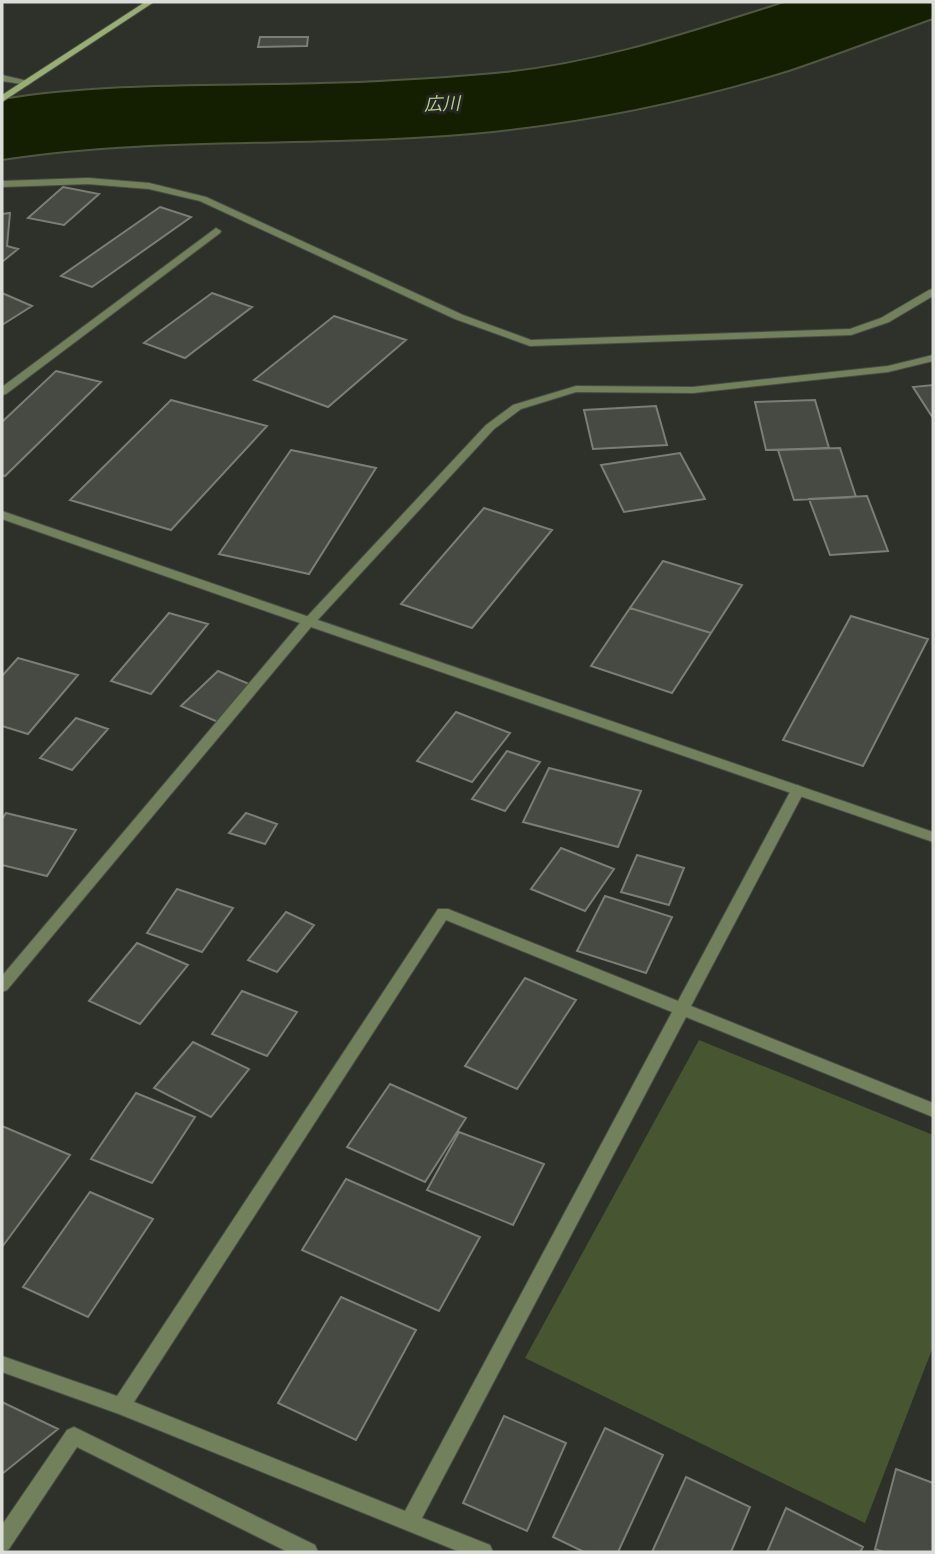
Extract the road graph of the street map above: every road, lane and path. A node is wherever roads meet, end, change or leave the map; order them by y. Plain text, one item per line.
1 (150, 2) edge
2 (2, 78) edge
3 (24, 84) junction
4 (2, 99) edge
5 (2, 184) edge
6 (216, 231) dead end
7 (933, 292) edge
8 (933, 358) edge
9 (2, 393) edge
10 (2, 515) edge
11 (308, 622) junction
12 (798, 790) junction
13 (933, 837) edge
14 (2, 986) edge
15 (685, 1008) junction
16 (933, 1110) edge
17 (2, 1364) edge
18 (121, 1406) junction
19 (410, 1521) junction
20 (2, 1542) edge
21 (308, 1552) edge
22 (483, 1552) edge

1 - 3 main road
2 - 3 street
3 - 4 main road
5 - 7 street
6 - 9 street
8 - 11 street
10 - 11 street
11 - 12 street
11 - 14 street
12 - 13 street
12 - 15 street
15 - 16 street
15 - 18 street
15 - 19 street
17 - 18 street
18 - 19 street
19 - 22 street
20 - 21 street

